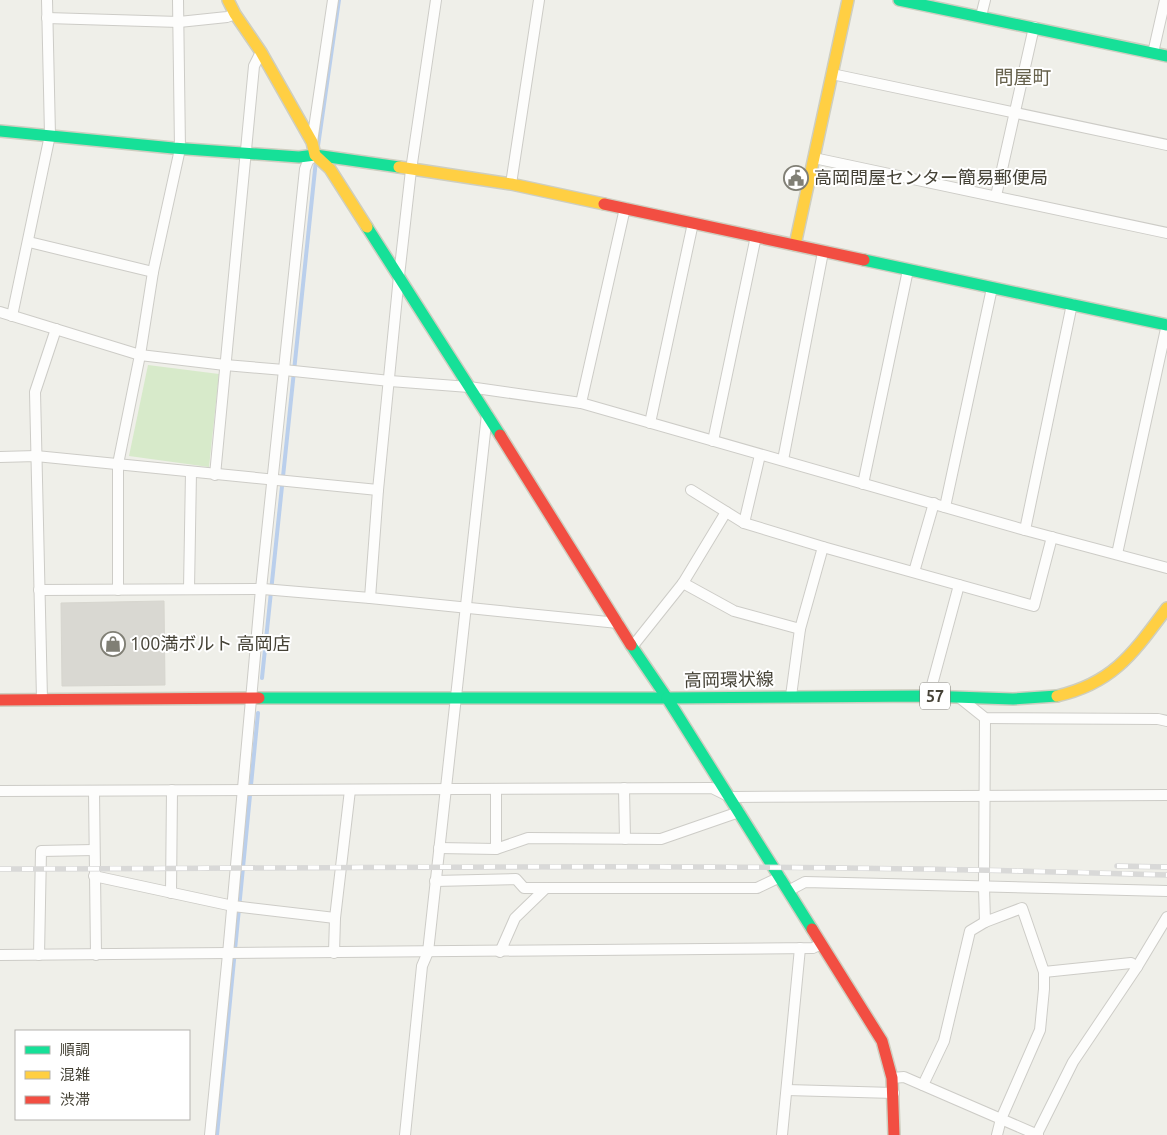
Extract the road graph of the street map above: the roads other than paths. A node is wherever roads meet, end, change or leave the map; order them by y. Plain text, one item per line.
1 (47, 0) edge
2 (178, 0) edge
3 (228, 0) edge
4 (333, 0) edge
5 (436, 0) edge
6 (539, 0) edge
7 (848, 0) edge
8 (899, 0) edge
9 (985, 0) edge
10 (1165, 0) edge
11 (235, 14) junction
12 (981, 16) junction
13 (47, 18) junction
14 (179, 22) junction
15 (1034, 28) junction
16 (261, 52) junction
17 (1153, 53) junction
18 (1167, 56) edge
19 (832, 74) junction
20 (1014, 112) junction
21 (0, 131) edge
22 (50, 135) junction
23 (312, 142) junction
24 (1167, 145) edge
25 (180, 148) junction
26 (245, 153) junction
27 (319, 157) junction
28 (814, 158) junction
29 (411, 170) junction
30 (511, 184) junction
31 (996, 196) junction
32 (625, 208) junction
33 (693, 223) junction
34 (1167, 233) edge
35 (756, 236) junction
36 (29, 242) junction
37 (795, 245) junction
38 (824, 252) junction
39 (908, 270) junction
40 (153, 272) junction
41 (399, 276) junction
42 (992, 288) junction
43 (1072, 304) junction
44 (0, 312) edge
45 (12, 316) junction
46 (1167, 324) edge
47 (56, 329) junction
48 (140, 354) junction
49 (225, 365) junction
50 (285, 370) junction
51 (390, 382) junction
52 (469, 387) junction
53 (581, 404) junction
54 (487, 414) junction
55 (650, 423) junction
56 (714, 440) junction
57 (760, 454) junction
58 (0, 456) edge
59 (36, 456) junction
60 (782, 460) junction
61 (118, 464) junction
62 (190, 472) junction
63 (215, 475) junction
64 (273, 480) junction
65 (863, 484) junction
66 (378, 490) junction
67 (691, 490) dead end
68 (934, 503) junction
69 (945, 507) junction
70 (726, 512) junction
71 (744, 523) junction
72 (1025, 530) junction
73 (1052, 537) junction
74 (823, 547) junction
75 (1117, 554) junction
76 (1167, 568) edge
77 (914, 572) junction
78 (683, 583) junction
79 (959, 586) junction
80 (262, 589) junction
81 (39, 590) junction
82 (118, 590) junction
83 (189, 590) junction
84 (370, 598) junction
85 (466, 608) junction
86 (1167, 608) edge
87 (618, 623) junction
88 (800, 629) junction
89 (632, 647) junction
90 (791, 696) junction
91 (928, 696) junction
92 (456, 697) junction
93 (960, 697) junction
94 (667, 698) junction
95 (252, 699) junction
96 (0, 700) edge
97 (42, 700) junction
98 (985, 718) junction
99 (1167, 721) edge
100 (624, 788) junction
101 (496, 789) junction
102 (172, 790) junction
103 (244, 790) junction
104 (350, 790) junction
105 (445, 790) junction
106 (0, 791) edge
107 (94, 791) junction
108 (1167, 795) edge
109 (985, 796) junction
110 (730, 797) junction
111 (739, 812) junction
112 (625, 839) junction
113 (439, 848) junction
114 (496, 849) junction
115 (94, 850) junction
116 (94, 876) junction
117 (780, 877) junction
118 (435, 881) junction
119 (984, 887) junction
120 (546, 888) junction
121 (788, 891) junction
122 (1167, 891) edge
123 (171, 893) junction
124 (233, 906) junction
125 (1167, 917) edge
126 (335, 918) junction
127 (985, 922) junction
128 (821, 944) junction
129 (800, 948) junction
130 (428, 952) junction
131 (500, 952) junction
132 (334, 953) junction
133 (96, 954) junction
134 (229, 954) junction
135 (0, 955) edge
136 (39, 955) junction
137 (1137, 967) junction
138 (1044, 972) junction
139 (892, 1078) junction
140 (923, 1085) junction
141 (787, 1090) junction
142 (894, 1093) junction
143 (1001, 1119) junction
144 (210, 1135) edge
145 (405, 1135) edge
146 (782, 1135) edge
147 (894, 1135) edge
148 (996, 1135) edge
149 (1038, 1135) edge

1 - 13 street
2 - 14 street
3 - 11 street
4 - 23 street
5 - 29 street
6 - 30 street
7 - 19 street
8 - 12 street
9 - 12 street
10 - 17 street
11 - 14 street
11 - 16 street
12 - 15 street
13 - 14 street
13 - 22 street
14 - 25 street
15 - 17 street
15 - 20 street
16 - 23 street
16 - 26 street
17 - 18 street
19 - 20 street
19 - 28 street
20 - 24 street
20 - 31 street
21 - 22 street
22 - 25 street
22 - 36 street
23 - 27 street
25 - 26 street
25 - 40 street
26 - 27 street
26 - 49 street
27 - 29 street
27 - 41 street
27 - 50 street
28 - 31 street
28 - 37 street
29 - 30 street
29 - 41 street
30 - 32 street
31 - 34 street
32 - 33 street
32 - 53 street
33 - 35 street
33 - 55 street
35 - 37 street
35 - 56 street
36 - 40 street
36 - 45 street
37 - 38 street
38 - 39 street
38 - 60 street
39 - 42 street
39 - 65 street
40 - 48 street
41 - 51 street
41 - 52 street
42 - 43 street
42 - 69 street
43 - 46 street
43 - 72 street
44 - 45 street
45 - 47 street
46 - 75 street
47 - 48 street
47 - 59 street
48 - 49 street
48 - 61 street
49 - 50 street
49 - 63 street
50 - 51 street
50 - 64 street
51 - 52 street
51 - 66 street
52 - 53 street
52 - 54 street
53 - 55 street
54 - 85 street
54 - 87 street
55 - 56 street
56 - 57 street
57 - 60 street
57 - 71 street
58 - 59 street
59 - 61 street
59 - 81 street
60 - 65 street
61 - 62 street
61 - 82 street
62 - 63 street
62 - 83 street
63 - 64 street
64 - 66 street
64 - 80 street
65 - 68 street
66 - 84 street
67 - 70 street
68 - 69 street
68 - 77 street
69 - 72 street
70 - 71 street
70 - 78 street
71 - 74 street
72 - 73 street
73 - 75 street
73 - 79 street
74 - 77 street
74 - 88 street
75 - 76 street
77 - 79 street
78 - 88 street
78 - 89 street
79 - 91 street
80 - 83 street
80 - 84 street
80 - 95 street
81 - 82 street
81 - 97 street
82 - 83 street
84 - 85 street
85 - 87 street
85 - 92 street
86 - 93 street, 高岡環状線 / 57
87 - 89 street
88 - 90 street
89 - 94 street
90 - 91 street, 高岡環状線 / 57
90 - 94 street, 高岡環状線 / 57
91 - 93 street, 高岡環状線 / 57
92 - 94 street
92 - 95 street
92 - 105 street
93 - 98 street
94 - 110 street, 高岡環状線
95 - 97 street
95 - 103 street
96 - 97 street
98 - 99 street
98 - 109 street
100 - 101 street
100 - 110 street
100 - 112 street
101 - 105 street
101 - 114 street
102 - 103 street
102 - 107 street
102 - 123 street
103 - 104 street
103 - 124 street
104 - 105 street
104 - 126 street
105 - 113 street
106 - 107 street
107 - 115 street
108 - 109 street
109 - 110 street
109 - 119 street
110 - 111 street, 高岡環状線
111 - 112 street
111 - 117 street, 高岡環状線
112 - 114 street
113 - 114 street
113 - 118 street
115 - 116 street
115 - 136 street
116 - 123 street
116 - 133 street
117 - 120 street
117 - 121 street, 高岡環状線
118 - 120 street
118 - 130 street
119 - 121 street
119 - 122 street
119 - 127 street
120 - 131 street
121 - 128 street, 高岡環状線
123 - 124 street
124 - 126 street
124 - 134 street
125 - 137 street
126 - 132 street
127 - 138 street
127 - 140 street
128 - 129 street
128 - 139 street, 高岡環状線
129 - 131 street
129 - 141 street
130 - 131 street
130 - 132 street
130 - 145 street
132 - 134 street
133 - 134 street
133 - 136 street
134 - 144 street
135 - 136 street
137 - 138 street
137 - 149 street
138 - 143 street
139 - 140 street
139 - 142 street, 高岡環状線
140 - 143 street
141 - 142 street
141 - 146 street
142 - 147 street, 高岡環状線
143 - 148 street
143 - 149 street

